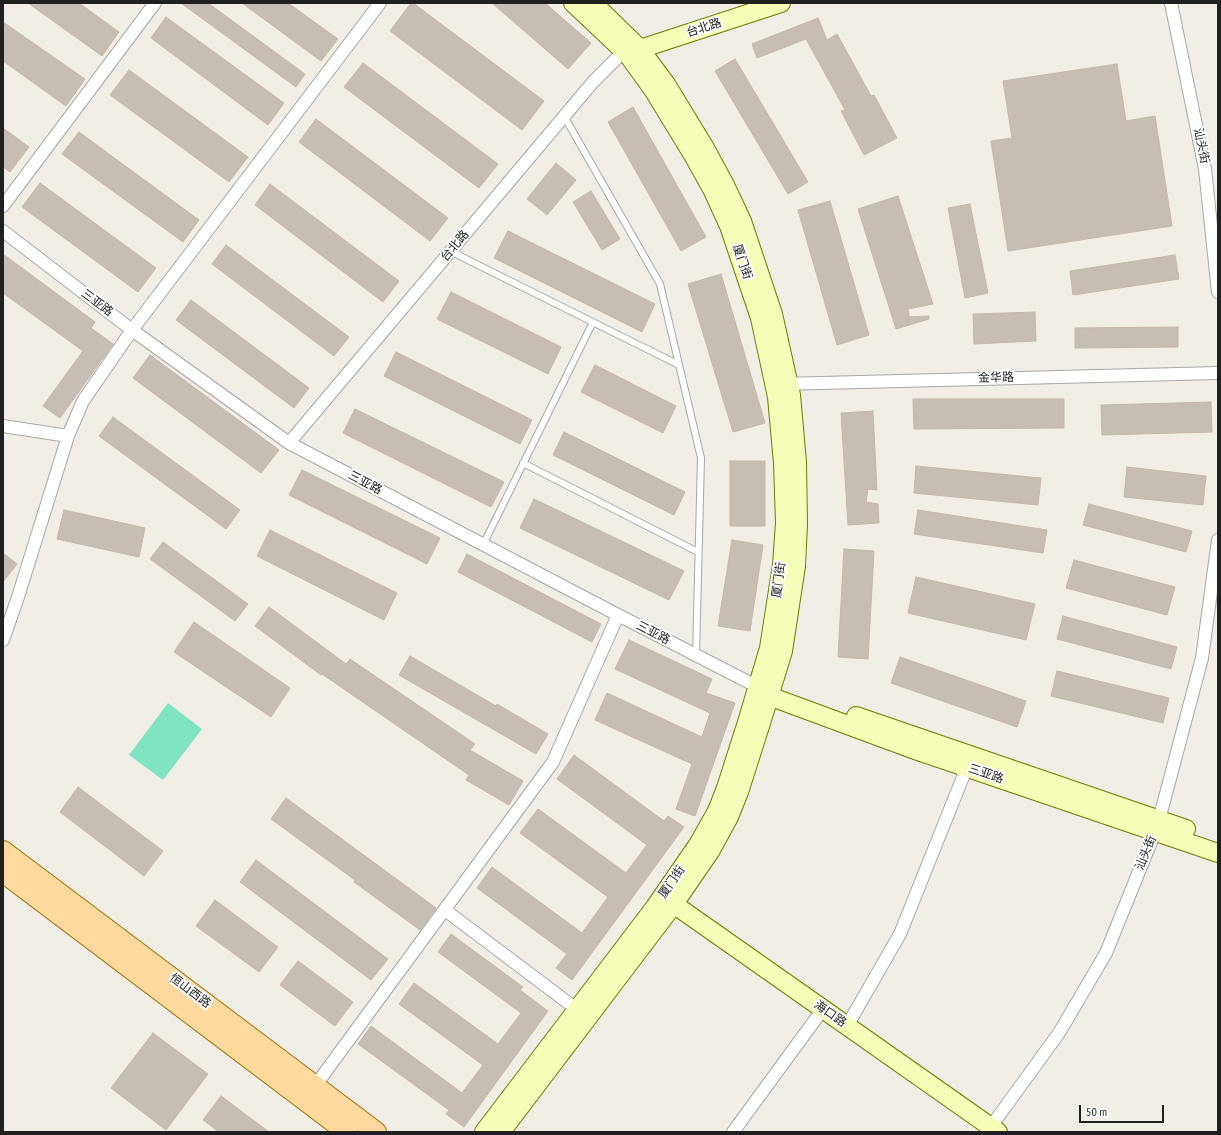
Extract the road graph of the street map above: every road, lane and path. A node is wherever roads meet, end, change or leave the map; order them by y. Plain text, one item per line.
1 (155, 3) edge
2 (380, 3) edge
3 (573, 3) edge
4 (593, 3) edge
5 (746, 3) edge
6 (781, 3) edge
7 (1171, 3) edge
8 (629, 49) junction
9 (564, 116) junction
10 (3, 206) edge
11 (3, 231) edge
12 (450, 251) junction
13 (1218, 292) edge
14 (593, 322) junction
15 (132, 330) junction
16 (679, 365) junction
17 (1218, 372) edge
18 (781, 384) junction
19 (3, 426) edge
20 (68, 436) junction
21 (289, 443) junction
22 (523, 463) junction
23 (1218, 540) edge
24 (483, 545) junction
25 (698, 552) junction
26 (618, 615) junction
27 (3, 640) edge
28 (696, 655) junction
29 (766, 690) junction
30 (970, 762) junction
31 (1157, 826) junction
32 (1218, 840) edge
33 (3, 851) edge
34 (1218, 853) edge
35 (3, 872) edge
36 (668, 900) junction
37 (445, 910) junction
38 (823, 1009) junction
39 (582, 1014) junction
40 (847, 1026) junction
41 (315, 1086) junction
42 (992, 1130) edge
43 (347, 1132) edge
44 (376, 1132) edge
45 (484, 1132) edge
46 (501, 1132) edge
47 (733, 1132) edge

1 - 10 street
2 - 15 street
3 - 8 main road, 厦门街
4 - 8 main road, 厦门街
5 - 8 main road, 台北路
6 - 8 main road, 台北路
7 - 13 street, 汕头街
8 - 9 street, 台北路
8 - 18 main road, 厦门街
9 - 12 street, 台北路
9 - 16 lane
11 - 15 street, 三亚路
12 - 14 lane
12 - 21 street, 台北路
14 - 16 lane
14 - 22 lane
15 - 20 street
15 - 21 street, 三亚路
16 - 25 lane
17 - 18 street, 金华路
18 - 29 main road, 厦门街
19 - 20 street
20 - 27 street
21 - 24 street, 三亚路
22 - 24 lane
22 - 25 lane
23 - 31 street, 汕头街
24 - 26 street, 三亚路
25 - 28 lane
26 - 28 street, 三亚路
26 - 37 street
28 - 29 street, 三亚路
29 - 30 main road, 三亚路
29 - 36 main road, 厦门街
30 - 31 main road, 三亚路
30 - 40 street
31 - 32 main road, 三亚路
31 - 34 main road, 三亚路
31 - 42 street, 汕头街
33 - 41 main road, 恒山西路
35 - 43 main road, 恒山西路
36 - 38 main road, 海口路
36 - 39 main road, 厦门街
37 - 39 street
37 - 41 street
38 - 40 main road, 海口路
38 - 47 street
39 - 45 main road, 厦门街
39 - 46 main road, 厦门街
40 - 42 main road, 海口路
41 - 44 main road, 恒山西路

